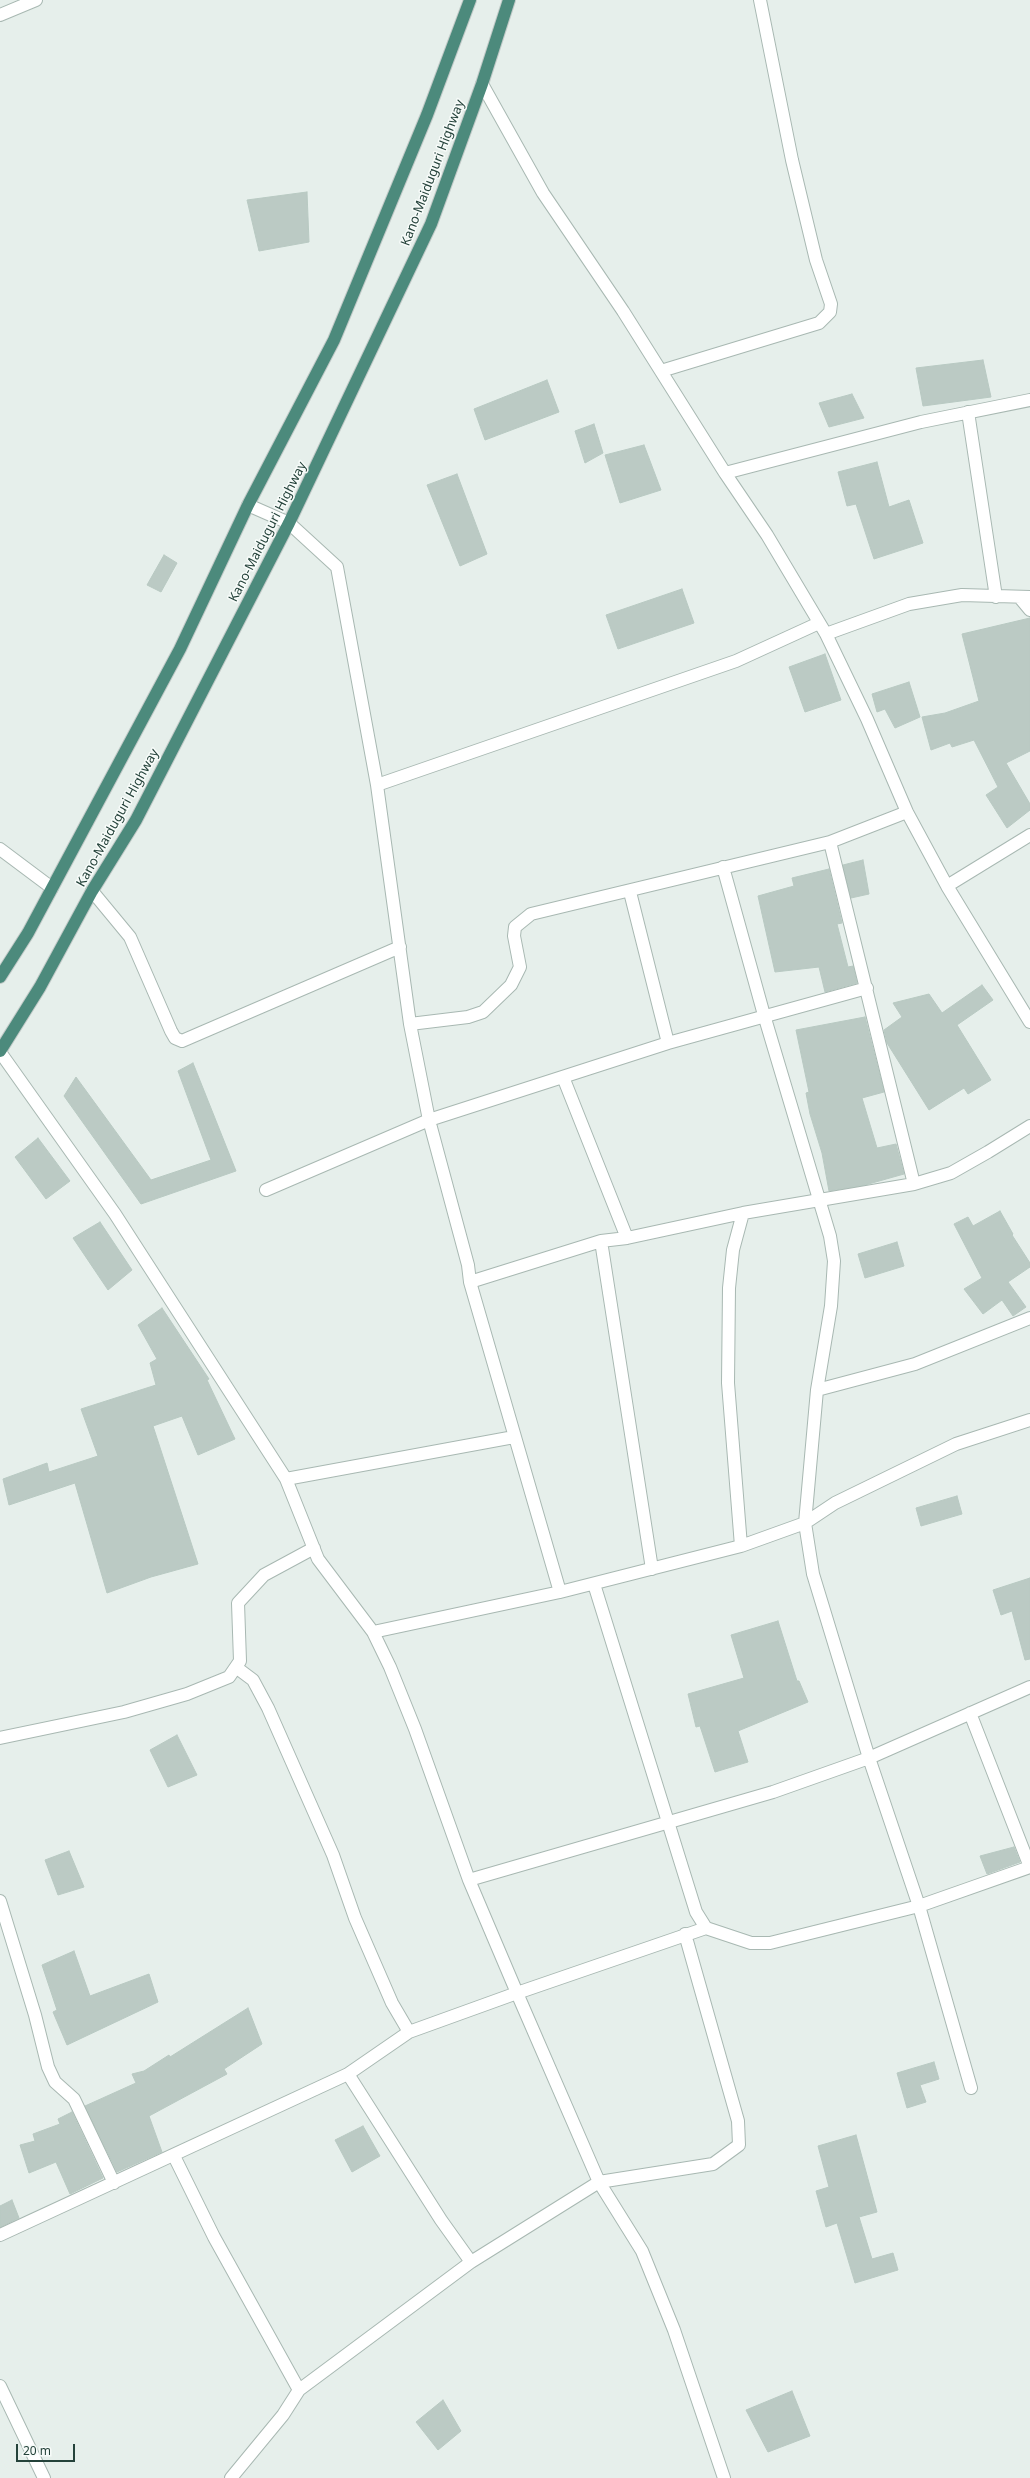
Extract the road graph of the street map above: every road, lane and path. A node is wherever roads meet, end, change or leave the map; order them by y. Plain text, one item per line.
1 (36, 0) edge
2 (470, 0) edge
3 (509, 0) edge
4 (760, 0) edge
5 (0, 15) edge
6 (482, 84) junction
7 (661, 371) junction
8 (1030, 400) edge
9 (968, 412) junction
10 (725, 472) junction
11 (248, 505) junction
12 (289, 523) junction
13 (996, 597) junction
14 (1025, 598) edge
15 (1030, 610) edge
16 (819, 622) junction
17 (826, 634) junction
18 (378, 785) junction
19 (907, 812) junction
20 (1030, 835) edge
21 (830, 842) junction
22 (0, 849) edge
23 (723, 867) junction
24 (947, 886) junction
25 (52, 888) junction
26 (92, 891) junction
27 (630, 892) junction
28 (400, 947) junction
29 (0, 977) edge
30 (867, 988) junction
31 (764, 1015) junction
32 (1030, 1022) edge
33 (410, 1024) junction
34 (668, 1043) junction
35 (0, 1051) edge
36 (563, 1076) junction
37 (429, 1120) junction
38 (1030, 1126) edge
39 (914, 1184) junction
40 (266, 1190) dead end
41 (819, 1200) junction
42 (743, 1214) junction
43 (627, 1238) junction
44 (601, 1241) junction
45 (470, 1282) junction
46 (1030, 1318) edge
47 (817, 1390) junction
48 (1030, 1420) edge
49 (514, 1437) junction
50 (286, 1479) junction
51 (805, 1523) junction
52 (741, 1546) junction
53 (314, 1548) junction
54 (652, 1569) junction
55 (594, 1584) junction
56 (560, 1592) junction
57 (372, 1632) junction
58 (237, 1668) junction
59 (1030, 1687) edge
60 (970, 1713) junction
61 (0, 1738) edge
62 (869, 1758) junction
63 (668, 1821) junction
64 (1030, 1867) edge
65 (469, 1880) junction
66 (0, 1901) edge
67 (919, 1906) junction
68 (706, 1928) junction
69 (685, 1934) junction
70 (517, 1993) junction
71 (409, 2032) junction
72 (348, 2074) junction
73 (971, 2088) dead end
74 (174, 2156) junction
75 (600, 2182) junction
76 (114, 2183) junction
77 (0, 2235) edge
78 (471, 2262) junction
79 (0, 2386) edge
80 (299, 2390) junction
81 (44, 2478) edge
82 (231, 2478) edge
83 (724, 2478) edge

1 - 5 street
2 - 11 highway, Kano-Maiduguri Highway
3 - 6 highway, Kano-Maiduguri Highway
4 - 7 street
6 - 7 street
6 - 12 highway, Kano-Maiduguri Highway
7 - 10 street
8 - 9 street
9 - 10 street
9 - 13 street
10 - 16 street
11 - 12 street
11 - 25 highway, Kano-Maiduguri Highway
12 - 18 street
12 - 26 highway, Kano-Maiduguri Highway
13 - 14 street
13 - 17 street
14 - 15 street
16 - 17 street
16 - 18 street
17 - 19 street
18 - 28 street
19 - 21 street
19 - 24 street
20 - 24 street
21 - 23 street
21 - 30 street
22 - 25 street
23 - 27 street
23 - 31 street
24 - 32 street
25 - 29 highway, Kano-Maiduguri Highway
26 - 28 street
26 - 35 highway, Kano-Maiduguri Highway
27 - 33 street
27 - 34 street
28 - 33 street
30 - 31 street
30 - 39 street
31 - 34 street
31 - 41 street
33 - 37 street
34 - 36 street
35 - 50 street
36 - 37 street
36 - 43 street
37 - 40 street
37 - 45 street
38 - 39 street
39 - 41 street
41 - 42 street
41 - 47 street
42 - 43 street
42 - 52 street
43 - 44 street
44 - 45 street
44 - 54 street
45 - 49 street
46 - 47 street
47 - 51 street
48 - 51 street
49 - 50 street
49 - 56 street
50 - 53 street
51 - 52 street
51 - 62 street
52 - 54 street
53 - 57 street
53 - 58 street
54 - 55 street
55 - 56 street
55 - 63 street
56 - 57 street
57 - 65 street
58 - 61 street
58 - 71 street
59 - 60 street
60 - 62 street
60 - 64 street
62 - 63 street
62 - 67 street
63 - 65 street
63 - 68 street
64 - 67 street
65 - 70 street
66 - 76 street
67 - 68 street
67 - 73 street
68 - 69 street
69 - 70 street
69 - 75 street
70 - 71 street
70 - 75 street
71 - 72 street
72 - 74 street
72 - 78 street
74 - 76 street
74 - 80 street
75 - 78 street
75 - 83 street
76 - 77 street
78 - 80 street
79 - 81 street
80 - 82 street

